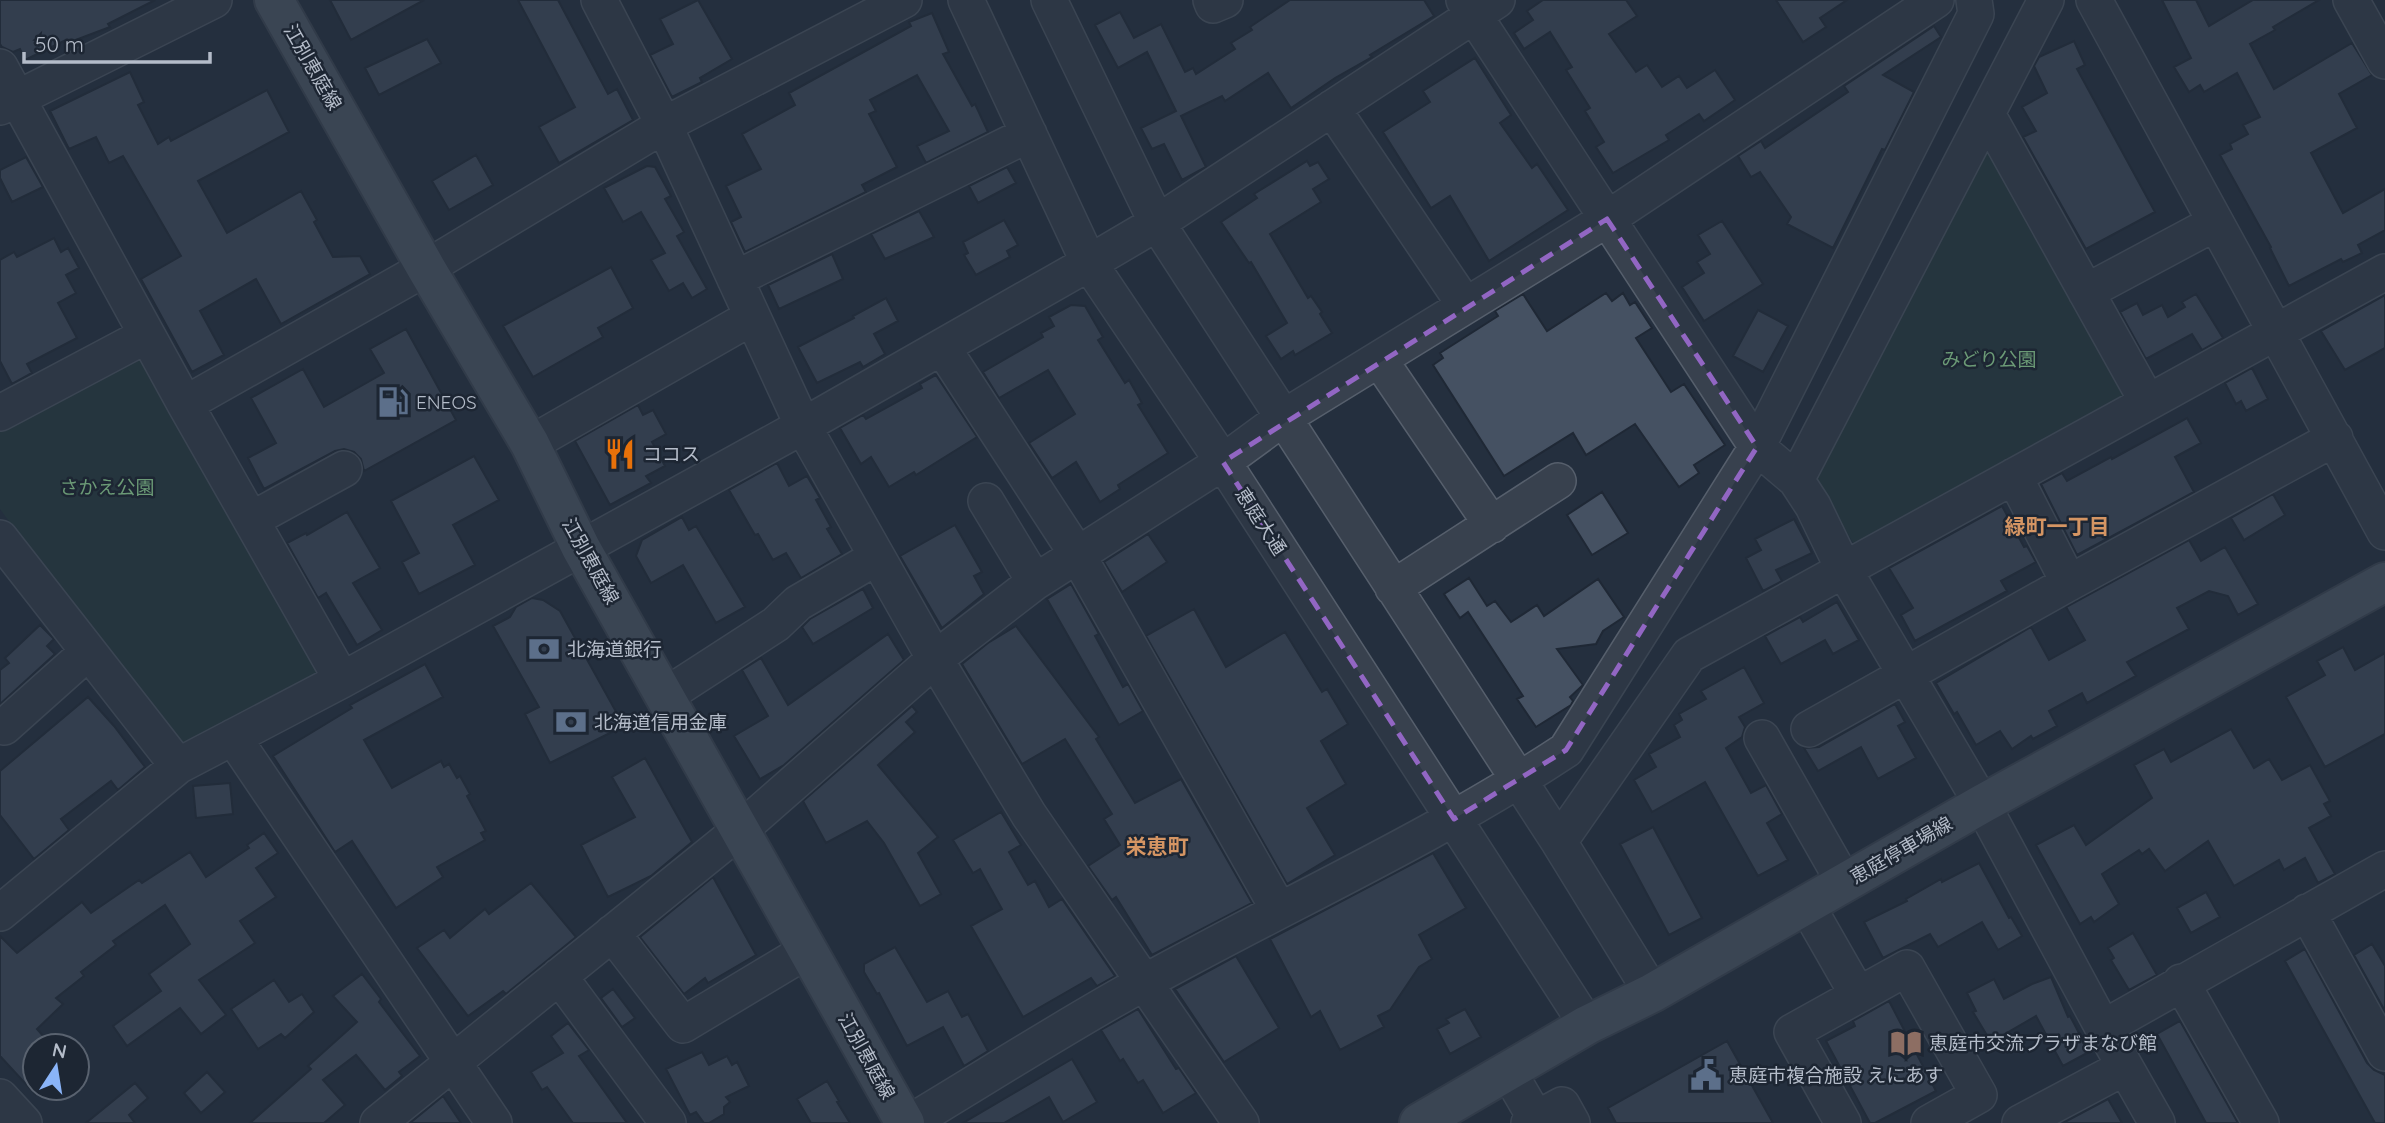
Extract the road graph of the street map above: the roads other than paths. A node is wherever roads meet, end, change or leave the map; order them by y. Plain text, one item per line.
1 (214, 0) edge
2 (274, 0) edge
3 (599, 0) edge
4 (904, 0) edge
5 (966, 0) edge
6 (1049, 0) edge
7 (1211, 0) edge
8 (1225, 0) edge
9 (1936, 0) edge
10 (1974, 0) edge
11 (2046, 0) edge
12 (2094, 0) edge
13 (2351, 0) edge
14 (1478, 5) edge
15 (2385, 61) edge
16 (0, 67) edge
17 (9, 103) edge
18 (1332, 108) junction
19 (1987, 114) junction
20 (664, 125) junction
21 (1029, 134) junction
22 (1607, 219) junction
23 (1157, 223) junction
24 (2215, 223) junction
25 (1089, 263) junction
26 (426, 268) junction
27 (2385, 272) edge
28 (735, 279) junction
29 (2086, 292) junction
30 (1465, 305) junction
31 (752, 317) junction
32 (2274, 332) junction
33 (147, 335) junction
34 (942, 347) junction
35 (1379, 359) junction
36 (2147, 401) junction
37 (185, 404) junction
38 (0, 413) edge
39 (1283, 418) junction
40 (803, 426) junction
41 (2336, 438) junction
42 (530, 444) junction
43 (1757, 447) junction
44 (1223, 462) junction
45 (344, 468) dead end
46 (2014, 476) junction
47 (1796, 480) junction
48 (1558, 481) dead end
49 (986, 501) dead end
50 (251, 520) junction
51 (1492, 525) junction
52 (2385, 532) edge
53 (0, 538) edge
54 (582, 548) junction
55 (1077, 554) junction
56 (877, 557) junction
57 (1844, 570) junction
58 (1035, 582) junction
59 (2385, 582) edge
60 (2069, 583) junction
61 (1393, 587) junction
62 (89, 652) junction
63 (935, 659) junction
64 (1906, 675) junction
65 (342, 680) junction
66 (665, 696) junction
67 (4, 727) dead end
68 (1810, 730) dead end
69 (233, 737) junction
70 (1762, 738) dead end
71 (178, 766) junction
72 (1519, 781) junction
73 (1982, 804) junction
74 (1454, 819) junction
75 (740, 830) junction
76 (1559, 842) junction
77 (2381, 881) edge
78 (1844, 882) junction
79 (1806, 904) junction
80 (1279, 910) junction
81 (2307, 912) junction
82 (0, 913) edge
83 (612, 933) junction
84 (808, 950) junction
85 (559, 976) junction
86 (1145, 982) junction
87 (2181, 982) junction
88 (1652, 993) junction
89 (1858, 995) junction
90 (1587, 1026) junction
91 (2103, 1028) junction
92 (2385, 1053) edge
93 (453, 1062) junction
94 (2125, 1067) junction
95 (1508, 1071) junction
96 (0, 1097) edge
97 (1438, 1118) edge
98 (1532, 1121) edge
99 (23, 1123) edge
100 (378, 1123) edge
101 (494, 1123) edge
102 (668, 1123) edge
103 (907, 1123) edge
104 (1241, 1123) edge
105 (1573, 1123) edge
106 (1843, 1123) edge
107 (1929, 1123) edge
108 (2020, 1123) edge
109 (2157, 1123) edge
110 (2261, 1123) edge

1 - 17 street
2 - 26 main road, 江別恵庭線
3 - 20 street
4 - 20 street
5 - 21 street, 恵庭大通
6 - 23 street
7 - 8 street
9 - 22 street
10 - 43 street
11 - 19 street
12 - 24 street
13 - 15 street
14 - 18 street
14 - 22 street
16 - 17 street
17 - 33 street
18 - 23 street
18 - 30 street
19 - 29 street
19 - 47 street
20 - 26 street
20 - 28 street
21 - 25 street, 恵庭大通
21 - 28 street
22 - 30 street
22 - 43 street
23 - 25 street
23 - 39 street
24 - 29 street
24 - 32 street
25 - 34 street
25 - 44 street, 恵庭大通
26 - 37 street
26 - 42 main road, 江別恵庭線
27 - 32 street
28 - 31 street
29 - 36 street
30 - 35 street
31 - 40 street
31 - 42 street
32 - 36 street
32 - 41 street
33 - 37 street
33 - 38 street
34 - 40 street
34 - 55 street
35 - 39 street
35 - 51 street
36 - 46 street
37 - 50 street
39 - 44 street
39 - 61 street
40 - 54 street
40 - 56 street
41 - 52 street
41 - 60 street
42 - 54 main road, 江別恵庭線
43 - 47 street
43 - 72 street
44 - 55 street
44 - 74 street, 恵庭大通
45 - 50 street
46 - 57 street
46 - 60 street
47 - 57 street
48 - 51 street
49 - 58 street
50 - 65 street
51 - 61 street
53 - 62 street
54 - 65 street
54 - 66 main road, 江別恵庭線
55 - 58 street
55 - 80 street
56 - 63 street
56 - 66 street
57 - 64 street
57 - 76 street
58 - 63 street
59 - 73 main road, 恵庭停車場線
60 - 64 street
61 - 72 street
62 - 67 street
62 - 71 street
63 - 75 street
63 - 86 street
64 - 68 street
64 - 73 street
65 - 69 street
66 - 75 main road, 江別恵庭線
69 - 71 street
69 - 93 street
70 - 78 street
71 - 82 street
72 - 74 street
72 - 76 street
73 - 78 main road, 恵庭停車場線
73 - 91 street
74 - 80 street
74 - 90 street, 恵庭大通
75 - 83 street
75 - 84 main road, 江別恵庭線
76 - 88 street
77 - 81 street
78 - 79 main road, 恵庭停車場線
79 - 88 main road, 恵庭停車場線
79 - 89 street
80 - 86 street
81 - 87 street
81 - 92 street
83 - 84 street
83 - 85 street
84 - 103 main road, 江別恵庭線
85 - 93 street
85 - 102 street
86 - 103 street
86 - 104 street
87 - 91 street
87 - 110 street
88 - 90 main road, 恵庭停車場線
89 - 106 street
89 - 107 street
90 - 95 main road, 恵庭停車場線
91 - 94 street
93 - 100 street
93 - 101 street
94 - 108 street
94 - 109 street
95 - 97 main road, 恵庭停車場線
95 - 98 street
96 - 99 street
98 - 105 street

